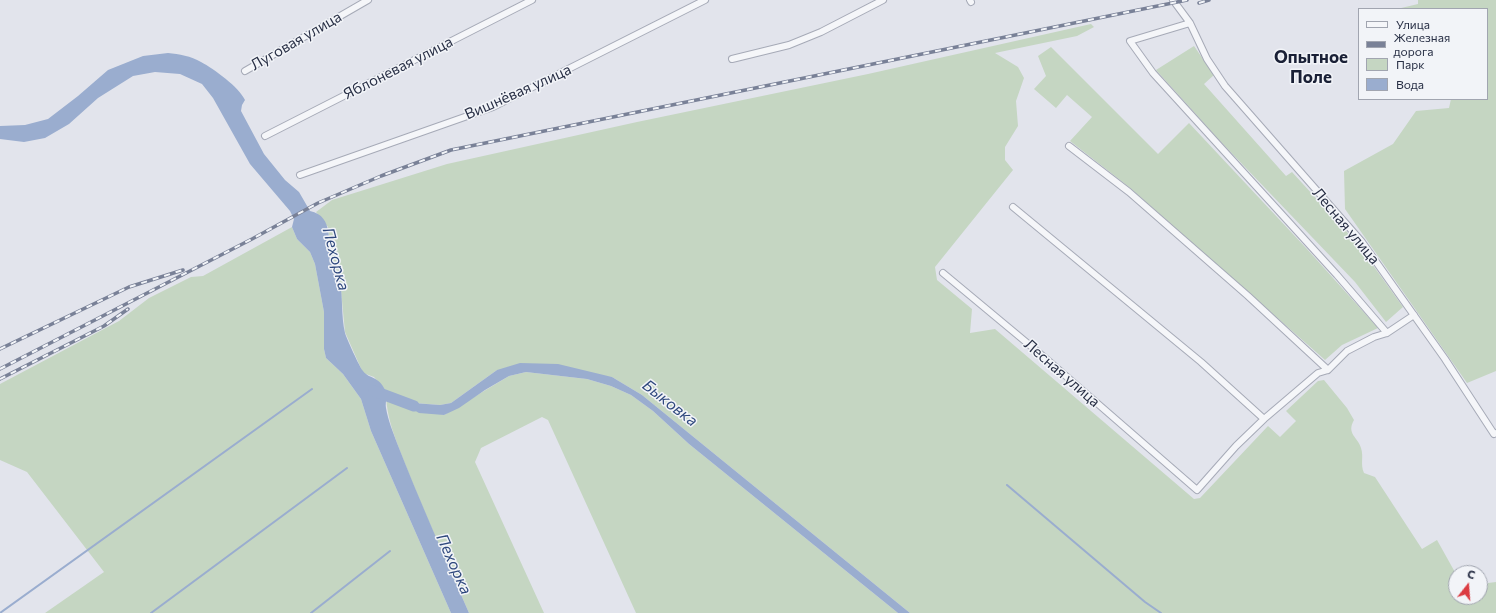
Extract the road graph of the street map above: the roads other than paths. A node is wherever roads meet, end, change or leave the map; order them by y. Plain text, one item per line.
1 (368, 0) edge
2 (532, 0) edge
3 (705, 0) edge
4 (883, 0) edge
5 (1173, 0) edge
6 (1190, 23) junction
7 (732, 59) dead end
8 (245, 71) dead end
9 (265, 136) dead end
10 (1069, 146) dead end
11 (300, 175) dead end
12 (1014, 207) dead end
13 (943, 274) dead end
14 (1414, 315) junction
15 (1387, 333) junction
16 (1328, 370) junction
17 (1264, 420) junction
18 (1495, 435) edge

1 - 8 street, Луговая улица
2 - 9 street, Яблоневая улица
3 - 11 street, Вишнёвая улица
4 - 7 street
5 - 6 street, Лесная улица
6 - 14 street, Лесная улица
6 - 15 street
10 - 16 street
12 - 17 street
13 - 17 street, Лесная улица
14 - 15 street
14 - 18 street, Лесная улица
15 - 16 street
16 - 17 street

